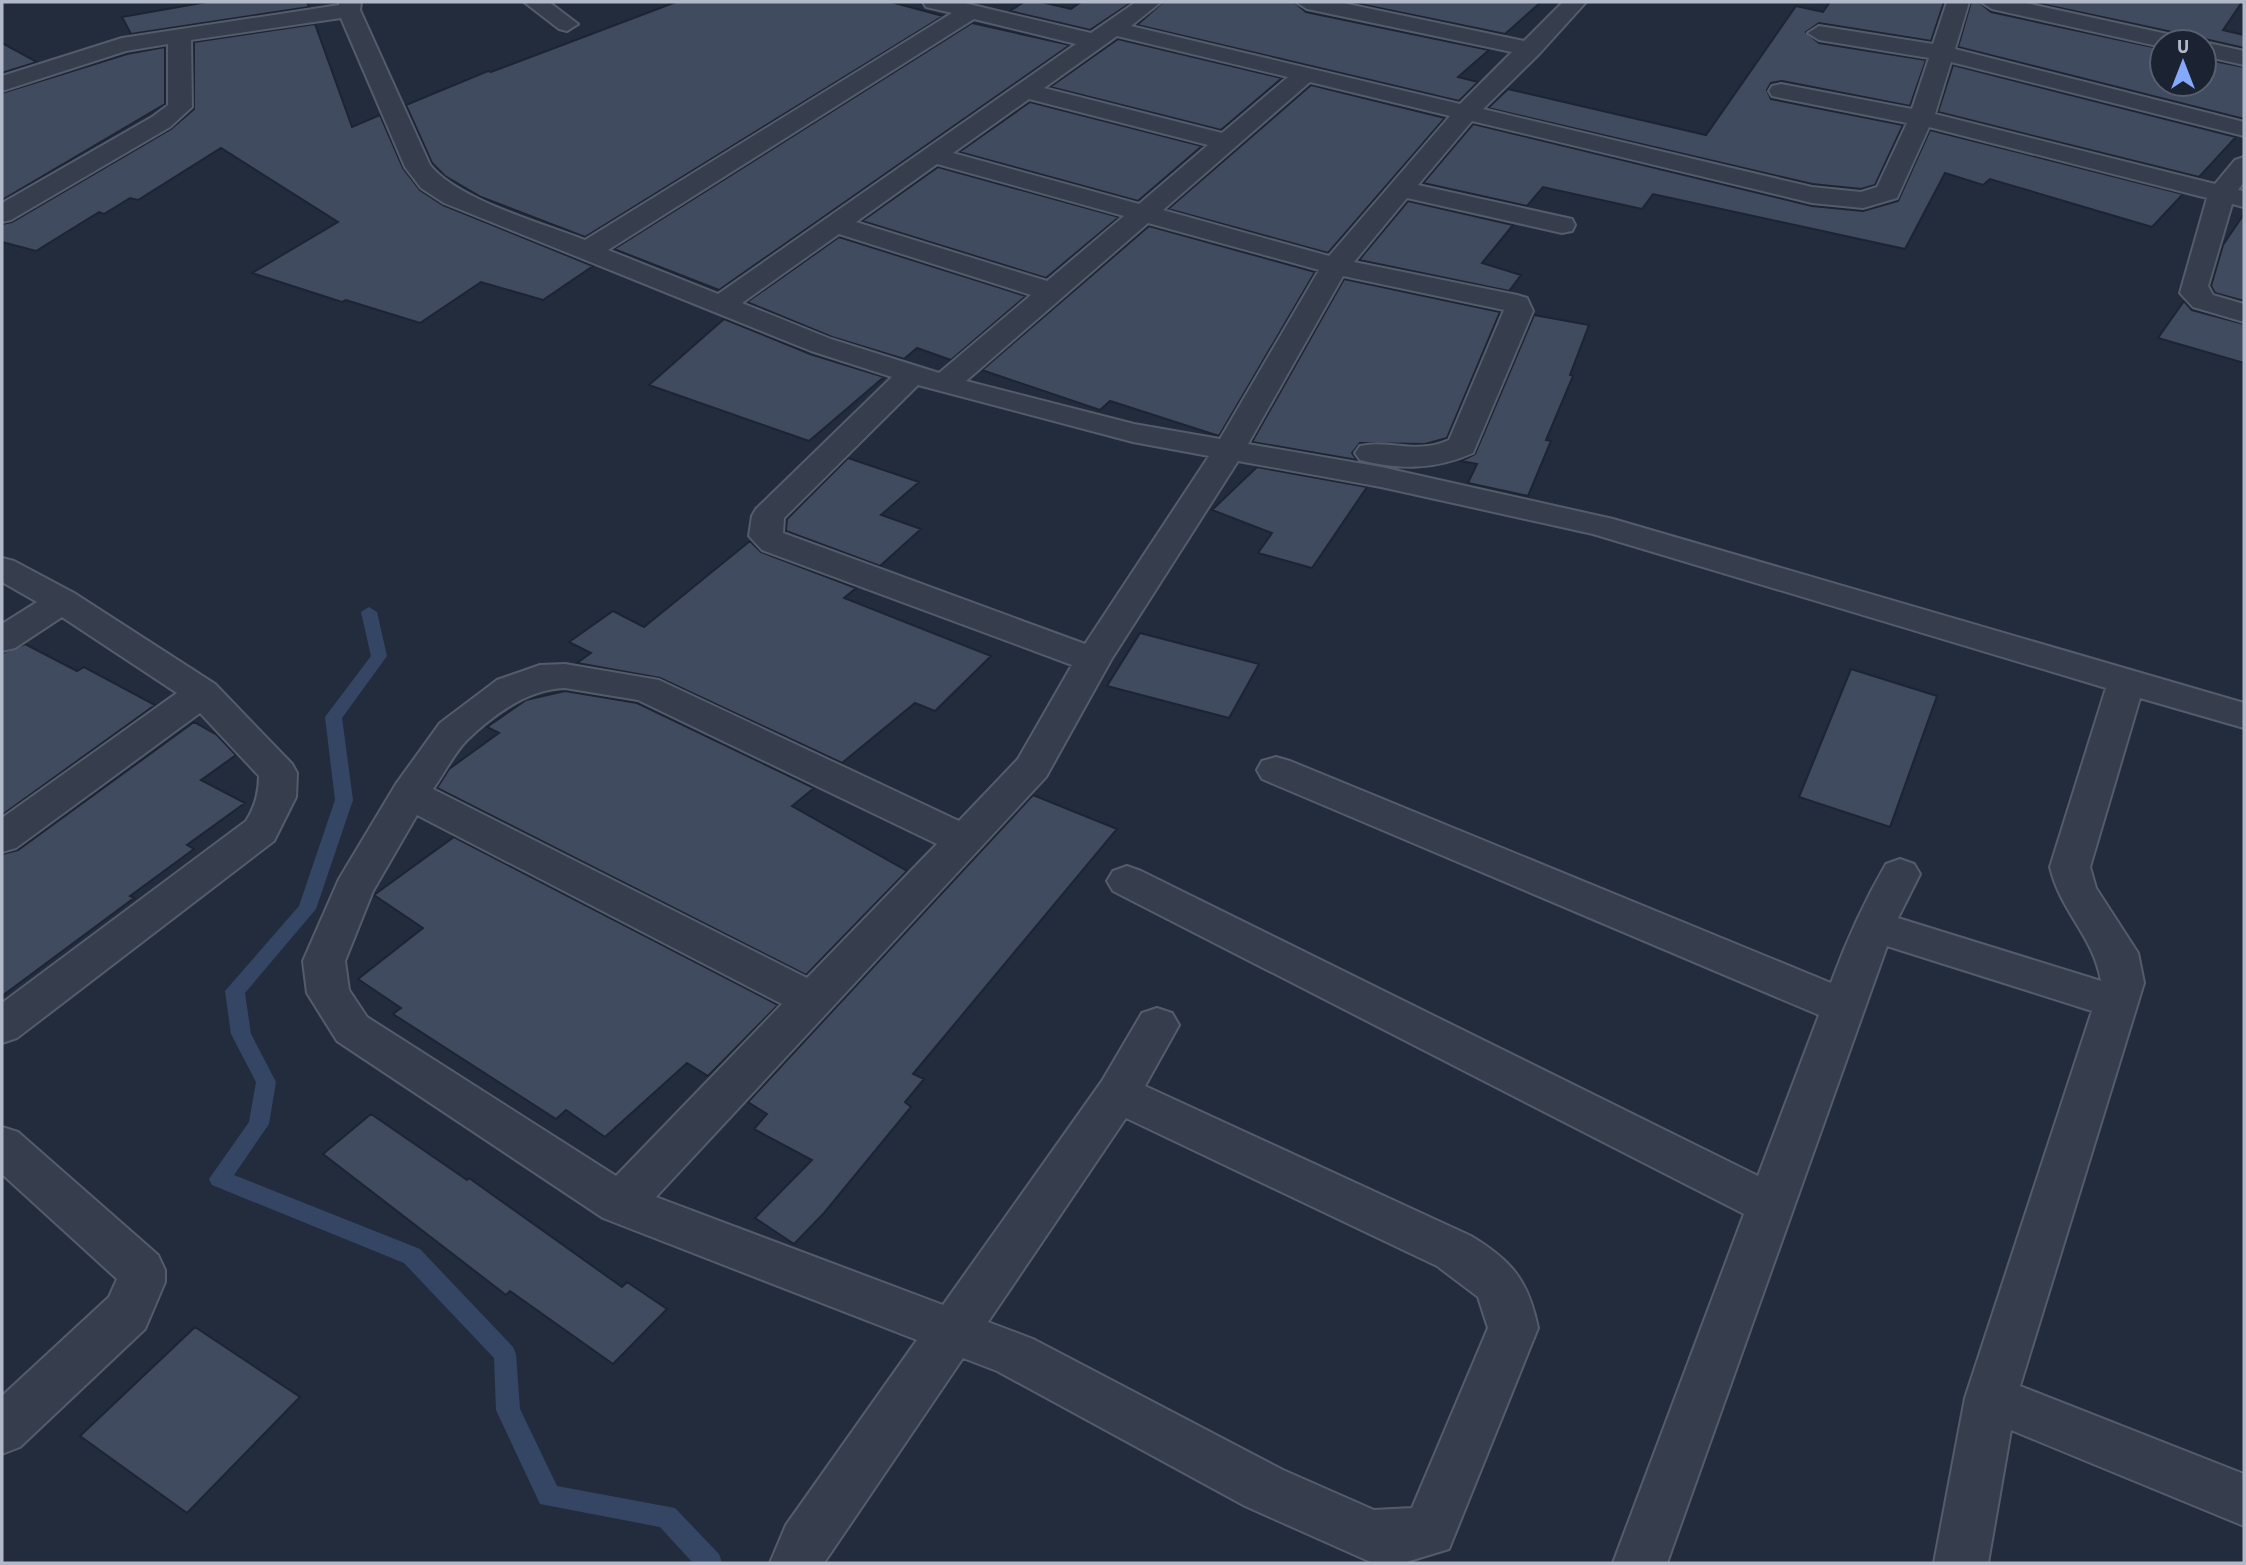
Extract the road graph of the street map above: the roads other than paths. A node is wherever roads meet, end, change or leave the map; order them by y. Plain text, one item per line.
1 (535, 2) edge
2 (934, 2) edge
3 (1150, 2) edge
4 (1307, 2) edge
5 (1413, 2) edge
6 (1575, 2) edge
7 (1958, 2) edge
8 (1992, 2) edge
9 (349, 6) edge
10 (971, 11) junction
11 (1392, 20) junction
12 (567, 24) dead end
13 (1819, 33) dead end
14 (1103, 34) junction
15 (179, 35) junction
16 (2148, 37) edge
17 (1531, 49) junction
18 (2218, 52) edge
19 (1944, 53) junction
20 (2244, 58) edge
21 (1307, 73) junction
22 (2, 84) edge
23 (1024, 90) junction
24 (1781, 91) dead end
25 (1467, 111) junction
26 (1920, 118) junction
27 (2244, 129) edge
28 (1227, 142) junction
29 (933, 155) junction
30 (2244, 164) edge
31 (1401, 189) junction
32 (2233, 196) edge
33 (14, 197) edge
34 (1144, 213) junction
35 (2, 214) edge
36 (835, 224) junction
37 (1562, 225) dead end
38 (587, 251) junction
39 (1335, 266) junction
40 (1052, 292) junction
41 (721, 305) junction
42 (2244, 313) edge
43 (912, 374) junction
44 (944, 384) junction
45 (1233, 442) junction
46 (2, 568) edge
47 (62, 601) junction
48 (2, 640) edge
49 (1093, 660) junction
50 (2126, 683) junction
51 (202, 693) junction
52 (2244, 716) edge
53 (1276, 770) dead end
54 (410, 794) junction
55 (2, 838) edge
56 (966, 841) junction
57 (1900, 874) dead end
58 (1127, 881) dead end
59 (1873, 926) junction
60 (814, 1001) junction
61 (2116, 1002) junction
62 (1844, 1007) junction
63 (1157, 1025) dead end
64 (2, 1026) edge
65 (1118, 1094) junction
66 (2, 1146) edge
67 (620, 1204) junction
68 (1770, 1205) junction
69 (953, 1330) junction
70 (1991, 1398) junction
71 (2, 1430) edge
72 (2244, 1500) edge
73 (797, 1563) edge
74 (1640, 1563) edge
75 (1961, 1563) edge

1 - 12 street
2 - 10 street
3 - 14 street
4 - 11 street
5 - 11 street
6 - 17 street
7 - 19 street
8 - 16 street
9 - 15 street
9 - 38 street
10 - 14 street
10 - 38 street
11 - 17 street
13 - 19 street
14 - 21 street
14 - 23 street
15 - 22 street
15 - 33 street
17 - 25 street
18 - 20 street
19 - 26 street
19 - 27 street
21 - 25 street
21 - 28 street
23 - 28 street
23 - 29 street
24 - 26 street
25 - 26 street
25 - 31 street
26 - 32 street
28 - 34 street
29 - 34 street
29 - 36 street
30 - 32 street
31 - 37 street
31 - 39 street
32 - 42 street
33 - 35 street
34 - 39 street
34 - 40 street
36 - 40 street
36 - 41 street
38 - 41 street
39 - 45 street
39 - 45 street
40 - 44 street
41 - 43 street
43 - 44 street
43 - 49 street
44 - 45 street
45 - 49 street
45 - 50 street
46 - 47 street
47 - 48 street
47 - 51 street
49 - 56 street
50 - 52 street
50 - 61 street
51 - 55 street
51 - 64 street
53 - 62 street
54 - 56 street
54 - 60 street
54 - 67 street
56 - 60 street
57 - 59 street
58 - 68 street
59 - 61 street
59 - 62 street
60 - 67 street
61 - 70 street
62 - 68 street
63 - 65 street
65 - 69 street
65 - 69 street
66 - 71 street
67 - 69 street
68 - 74 street
69 - 73 street
70 - 72 street
70 - 75 street

